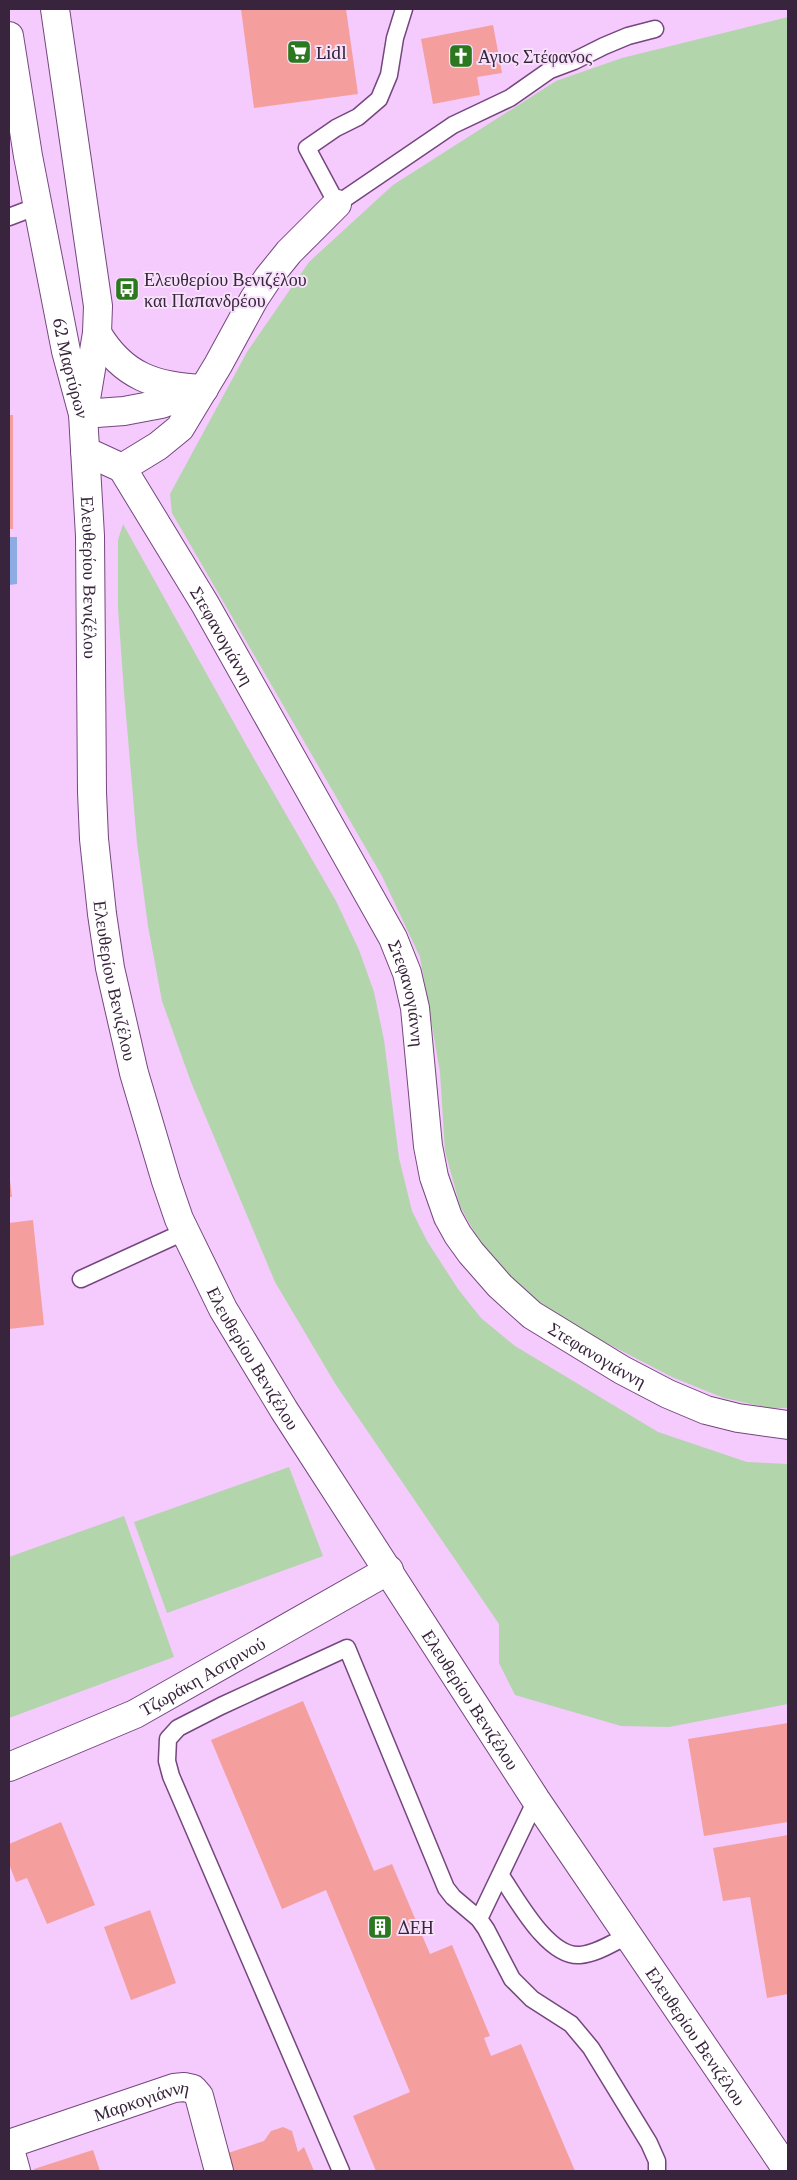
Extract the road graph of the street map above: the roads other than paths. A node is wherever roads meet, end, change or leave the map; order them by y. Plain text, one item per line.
1 (55, 9) edge
2 (404, 9) edge
3 (654, 29) dead end
4 (9, 36) edge
5 (337, 204) junction
6 (38, 206) junction
7 (9, 217) edge
8 (97, 333) junction
9 (204, 389) junction
10 (83, 414) junction
11 (85, 451) junction
12 (122, 468) junction
13 (186, 1231) junction
14 (81, 1279) dead end
15 (788, 1425) edge
16 (389, 1570) junction
17 (9, 1766) edge
18 (536, 1800) junction
19 (501, 1876) junction
20 (479, 1919) junction
21 (627, 1936) junction
22 (9, 2145) edge
23 (16, 2171) edge
24 (219, 2171) edge
25 (341, 2171) edge
26 (657, 2171) edge
27 (788, 2171) edge

1 - 8 main road, 62 Μαρτύρων
2 - 5 lane
3 - 5 lane
4 - 6 main road, 62 Μαρτύρων
5 - 9 main road
6 - 7 lane
6 - 10 main road, 62 Μαρτύρων
8 - 9 main road
8 - 10 main road, 62 Μαρτύρων
9 - 10 main road
9 - 12 main road
10 - 11 main road, Ελευθερίου Βενιζέλου
11 - 12 main road
11 - 13 main road, Ελευθερίου Βενιζέλου
12 - 15 main road, Στεφανογιάννη
13 - 14 lane
13 - 16 main road, Ελευθερίου Βενιζέλου
16 - 17 main road, Τζωράκη Αστρινού
16 - 18 main road, Ελευθερίου Βενιζέλου
18 - 19 lane
18 - 21 main road, Ελευθερίου Βενιζέλου
19 - 20 lane
19 - 21 lane
20 - 25 lane
20 - 26 lane
21 - 27 main road, Ελευθερίου Βενιζέλου
22 - 23 main road
22 - 24 main road, Μαρκογιάννη

